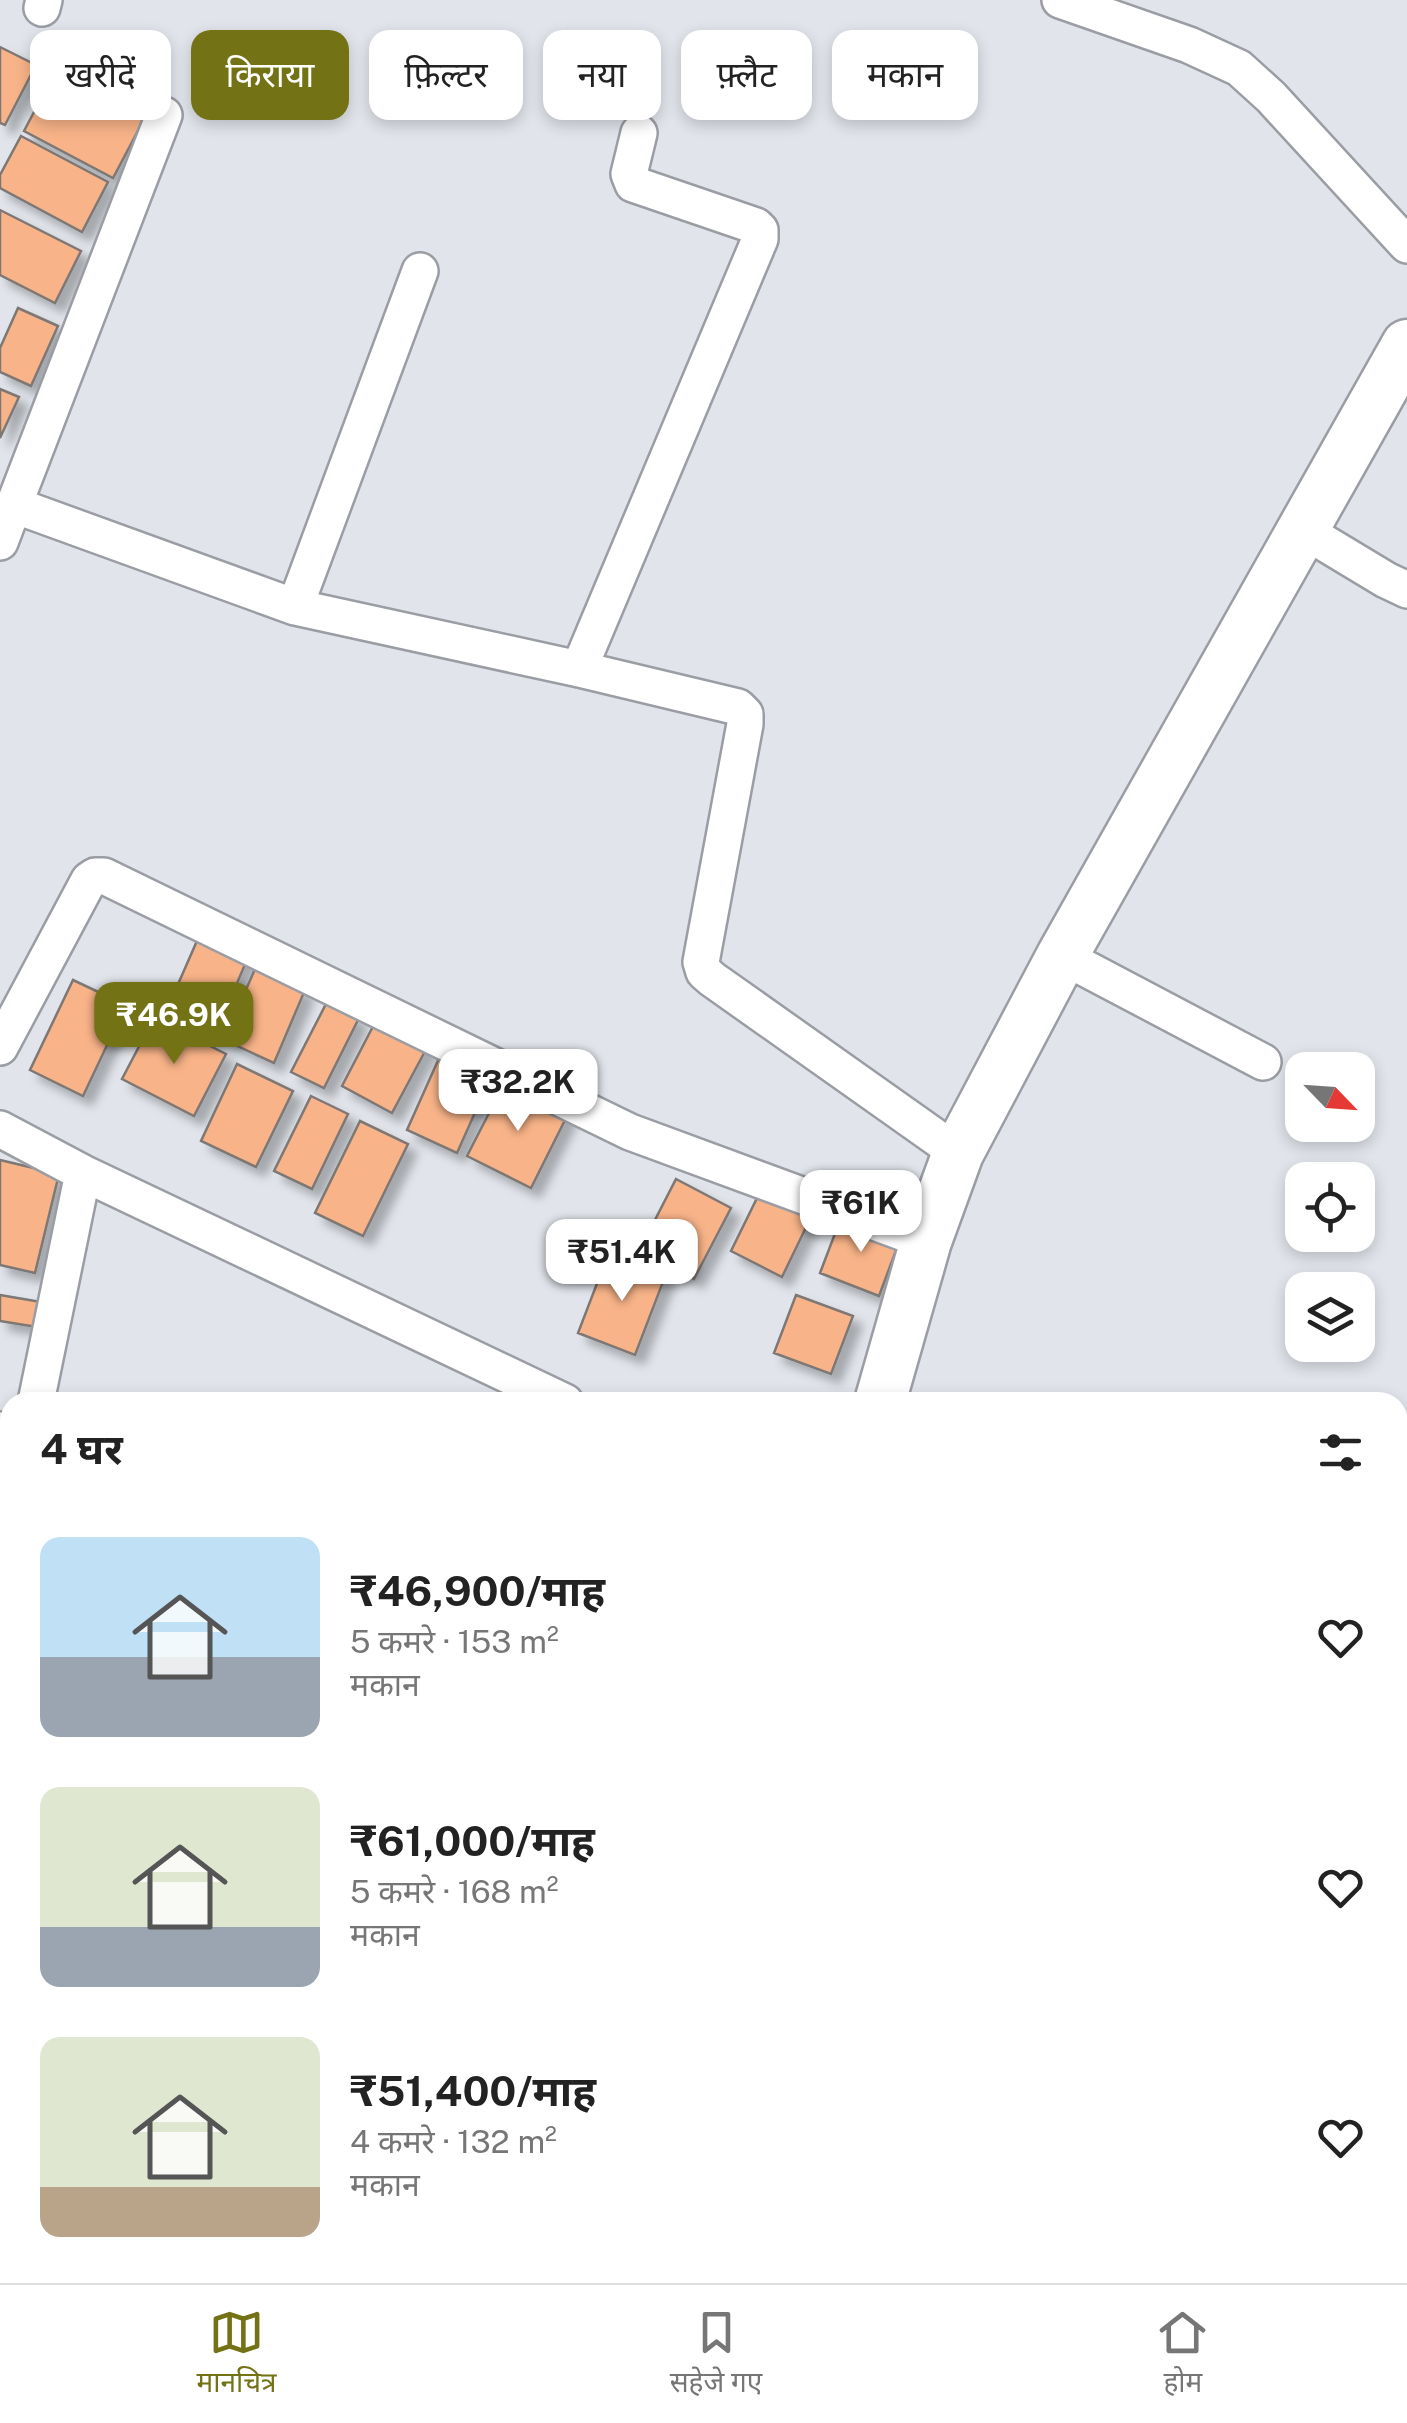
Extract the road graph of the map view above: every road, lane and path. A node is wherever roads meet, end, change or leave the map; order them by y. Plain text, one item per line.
1 (1060, 0) edge
2 (162, 120) edge
3 (639, 134) dead end
4 (1407, 245) edge
5 (420, 271) dead end
6 (1407, 345) edge
7 (14, 505) junction
8 (1303, 530) junction
9 (0, 542) edge
10 (1407, 590) edge
11 (296, 608) junction
12 (579, 668) junction
13 (1062, 956) junction
14 (0, 1047) edge
15 (1263, 1062) dead end
16 (0, 1130) edge
17 (958, 1153) junction
18 (83, 1173) junction
19 (926, 1241) junction
20 (38, 1392) edge
21 (544, 1392) edge
22 (893, 1392) edge

1 - 4 street
2 - 7 street
3 - 12 street
5 - 11 street
6 - 8 street
7 - 9 street
7 - 11 street
8 - 10 street
8 - 13 street
11 - 12 street
12 - 17 street
13 - 15 street
13 - 17 street
14 - 19 street
16 - 18 street
17 - 19 street
18 - 20 street
18 - 21 street
19 - 22 street

